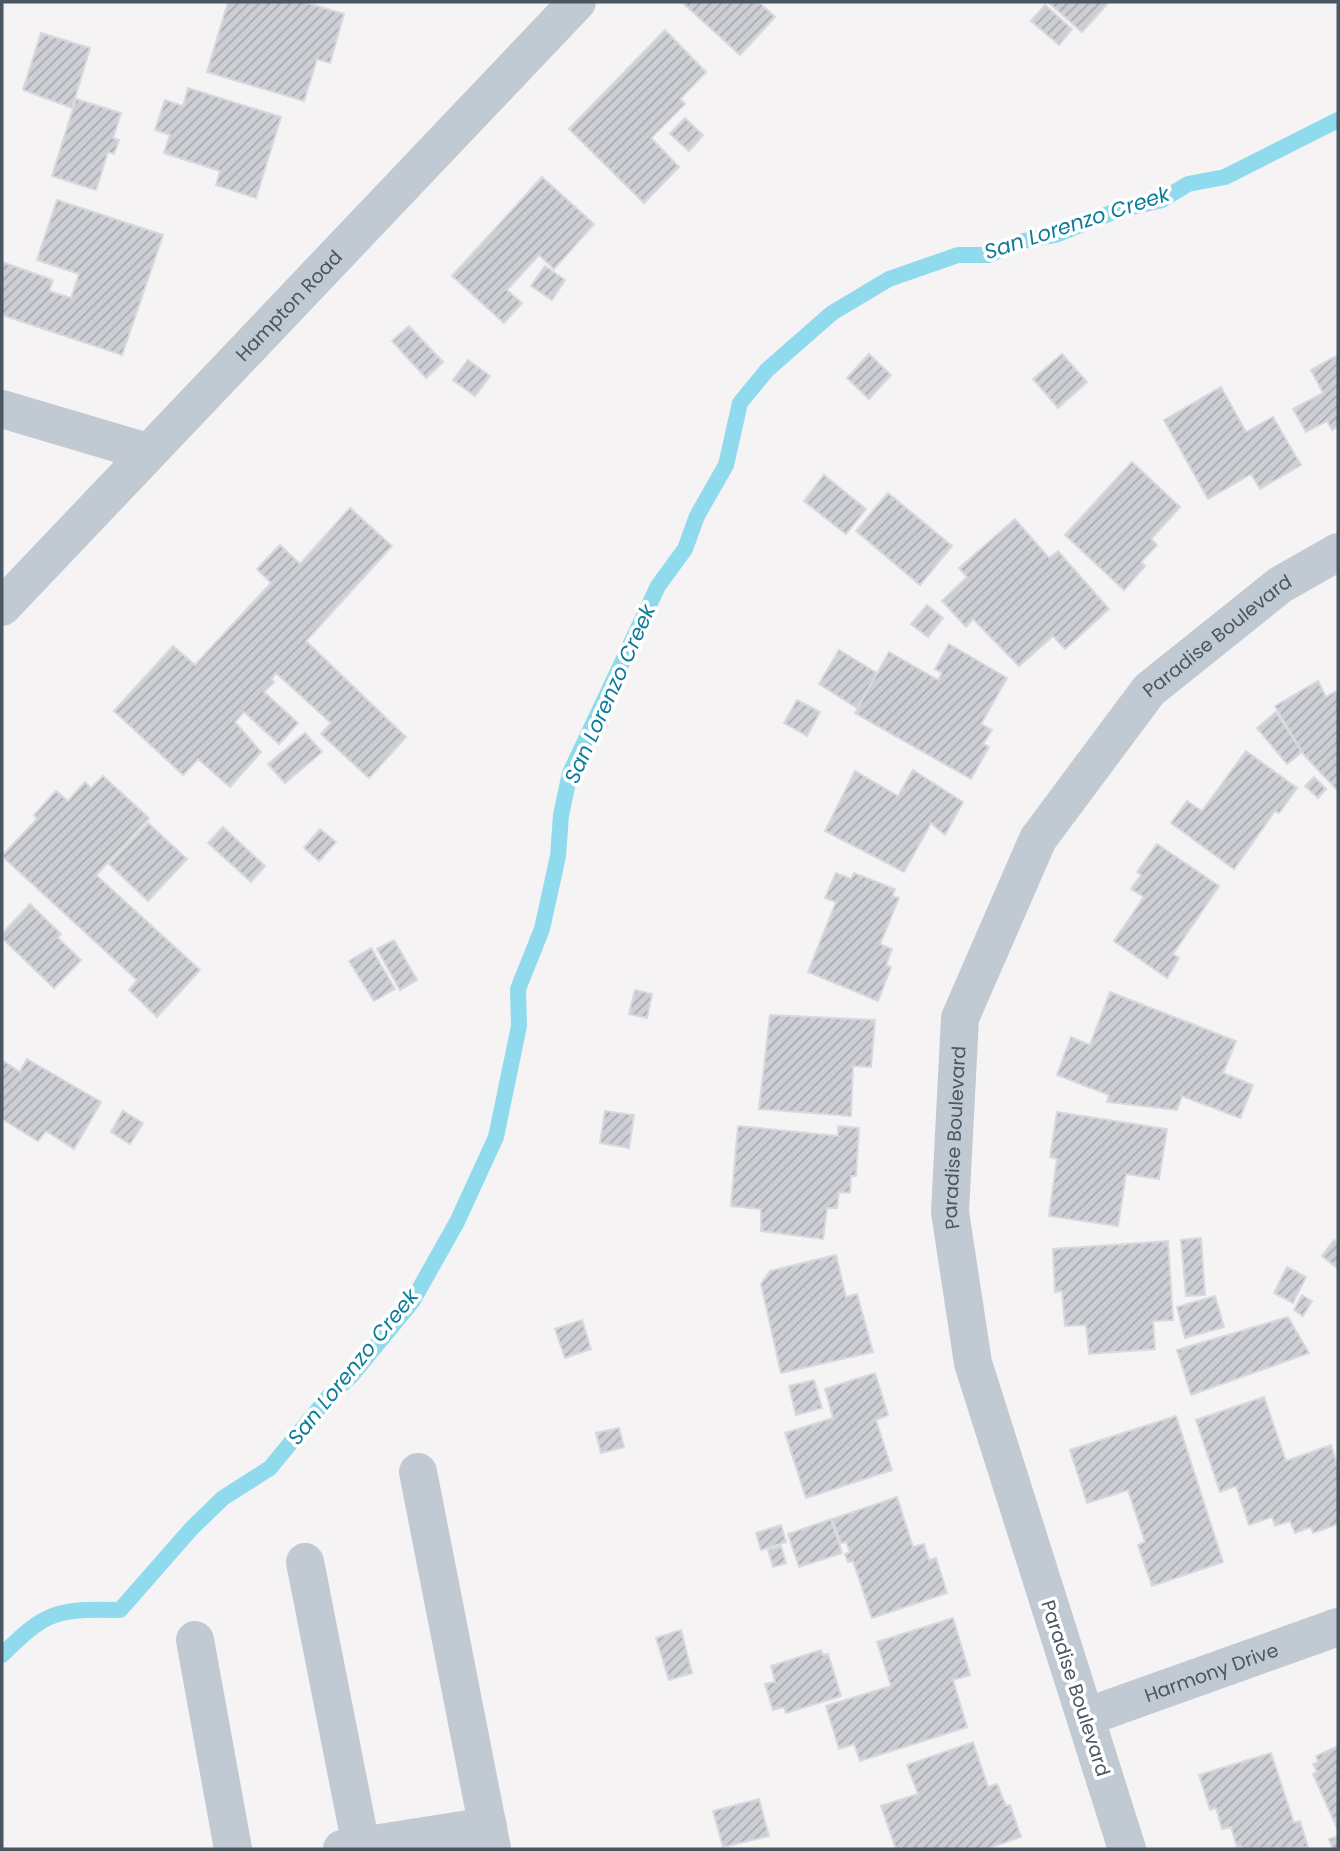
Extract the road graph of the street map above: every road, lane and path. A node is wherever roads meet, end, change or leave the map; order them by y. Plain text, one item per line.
1 (577, 2) edge
2 (2, 409) edge
3 (147, 452) junction
4 (1338, 552) edge
5 (2, 607) edge
6 (418, 1472) dead end
7 (305, 1562) dead end
8 (1338, 1627) edge
9 (195, 1640) dead end
10 (1086, 1717) junction
11 (490, 1838) edge
12 (351, 1848) edge
13 (233, 1849) edge
14 (1128, 1849) edge

1 - 3 street, Hampton Road
2 - 3 street
3 - 5 street, Hampton Road
4 - 10 street, Paradise Boulevard
6 - 11 street
7 - 12 street
8 - 10 street, Harmony Drive
9 - 13 street
10 - 14 street, Paradise Boulevard
11 - 12 street

